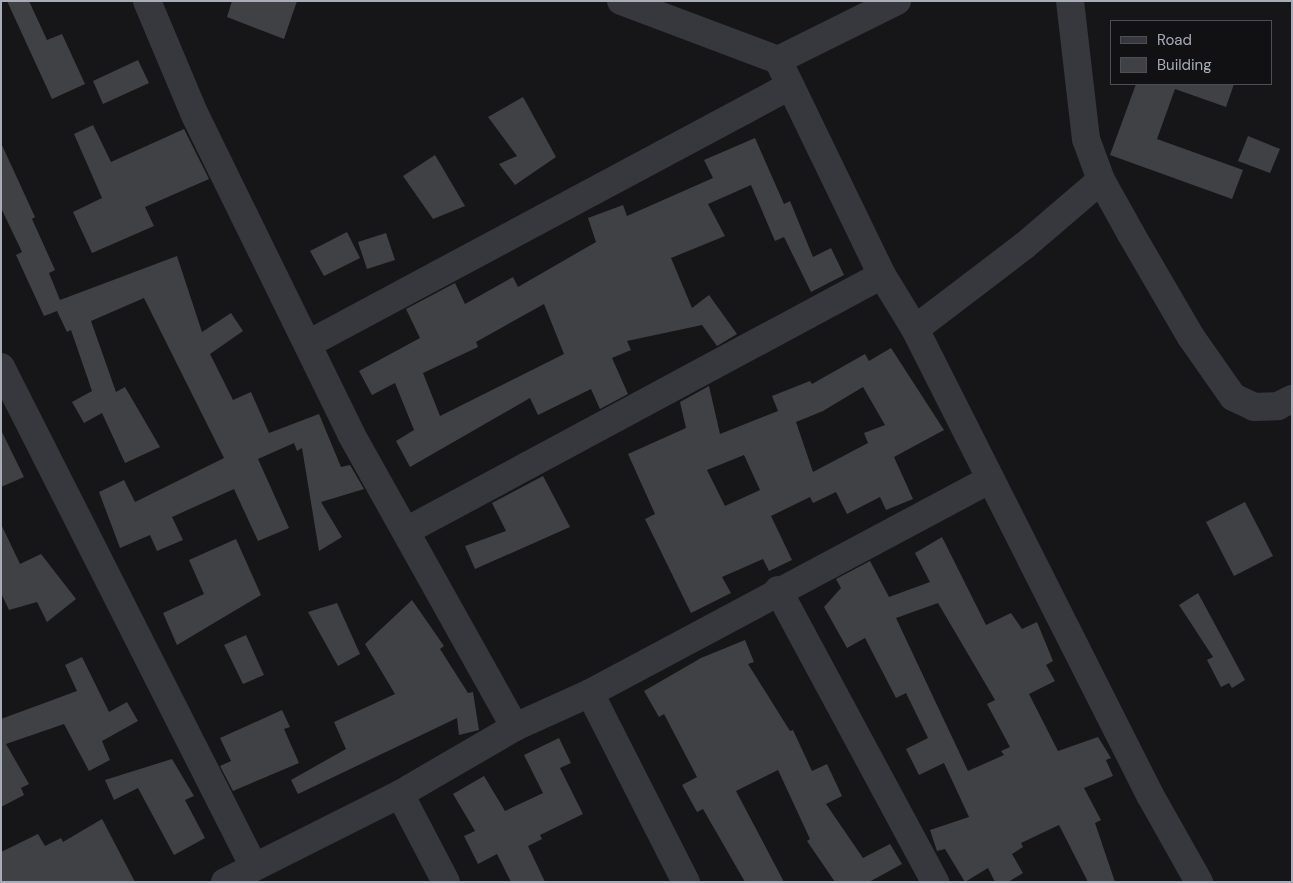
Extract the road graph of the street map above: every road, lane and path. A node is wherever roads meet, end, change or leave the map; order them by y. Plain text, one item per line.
1 (147, 1) edge
2 (620, 1) edge
3 (896, 1) edge
4 (1070, 1) edge
5 (778, 60) junction
6 (788, 87) junction
7 (1101, 180) junction
8 (882, 275) junction
9 (916, 329) junction
10 (308, 344) junction
11 (1, 367) edge
12 (1292, 399) edge
13 (990, 479) junction
14 (406, 531) junction
15 (778, 590) junction
16 (590, 693) junction
17 (516, 727) junction
18 (400, 794) junction
19 (254, 867) junction
20 (225, 882) edge
21 (446, 882) edge
22 (686, 882) edge
23 (935, 882) edge
24 (1199, 882) edge

1 - 10 street
2 - 5 street
3 - 5 street
4 - 7 street
5 - 6 street
6 - 8 street
6 - 10 street
7 - 9 street
7 - 12 street
8 - 9 street
8 - 14 street
9 - 13 street
10 - 14 street
11 - 19 street
13 - 15 street
13 - 24 street
14 - 17 street
15 - 16 street
15 - 23 street
16 - 17 street
16 - 22 street
17 - 18 street
18 - 19 street
18 - 21 street
19 - 20 street

